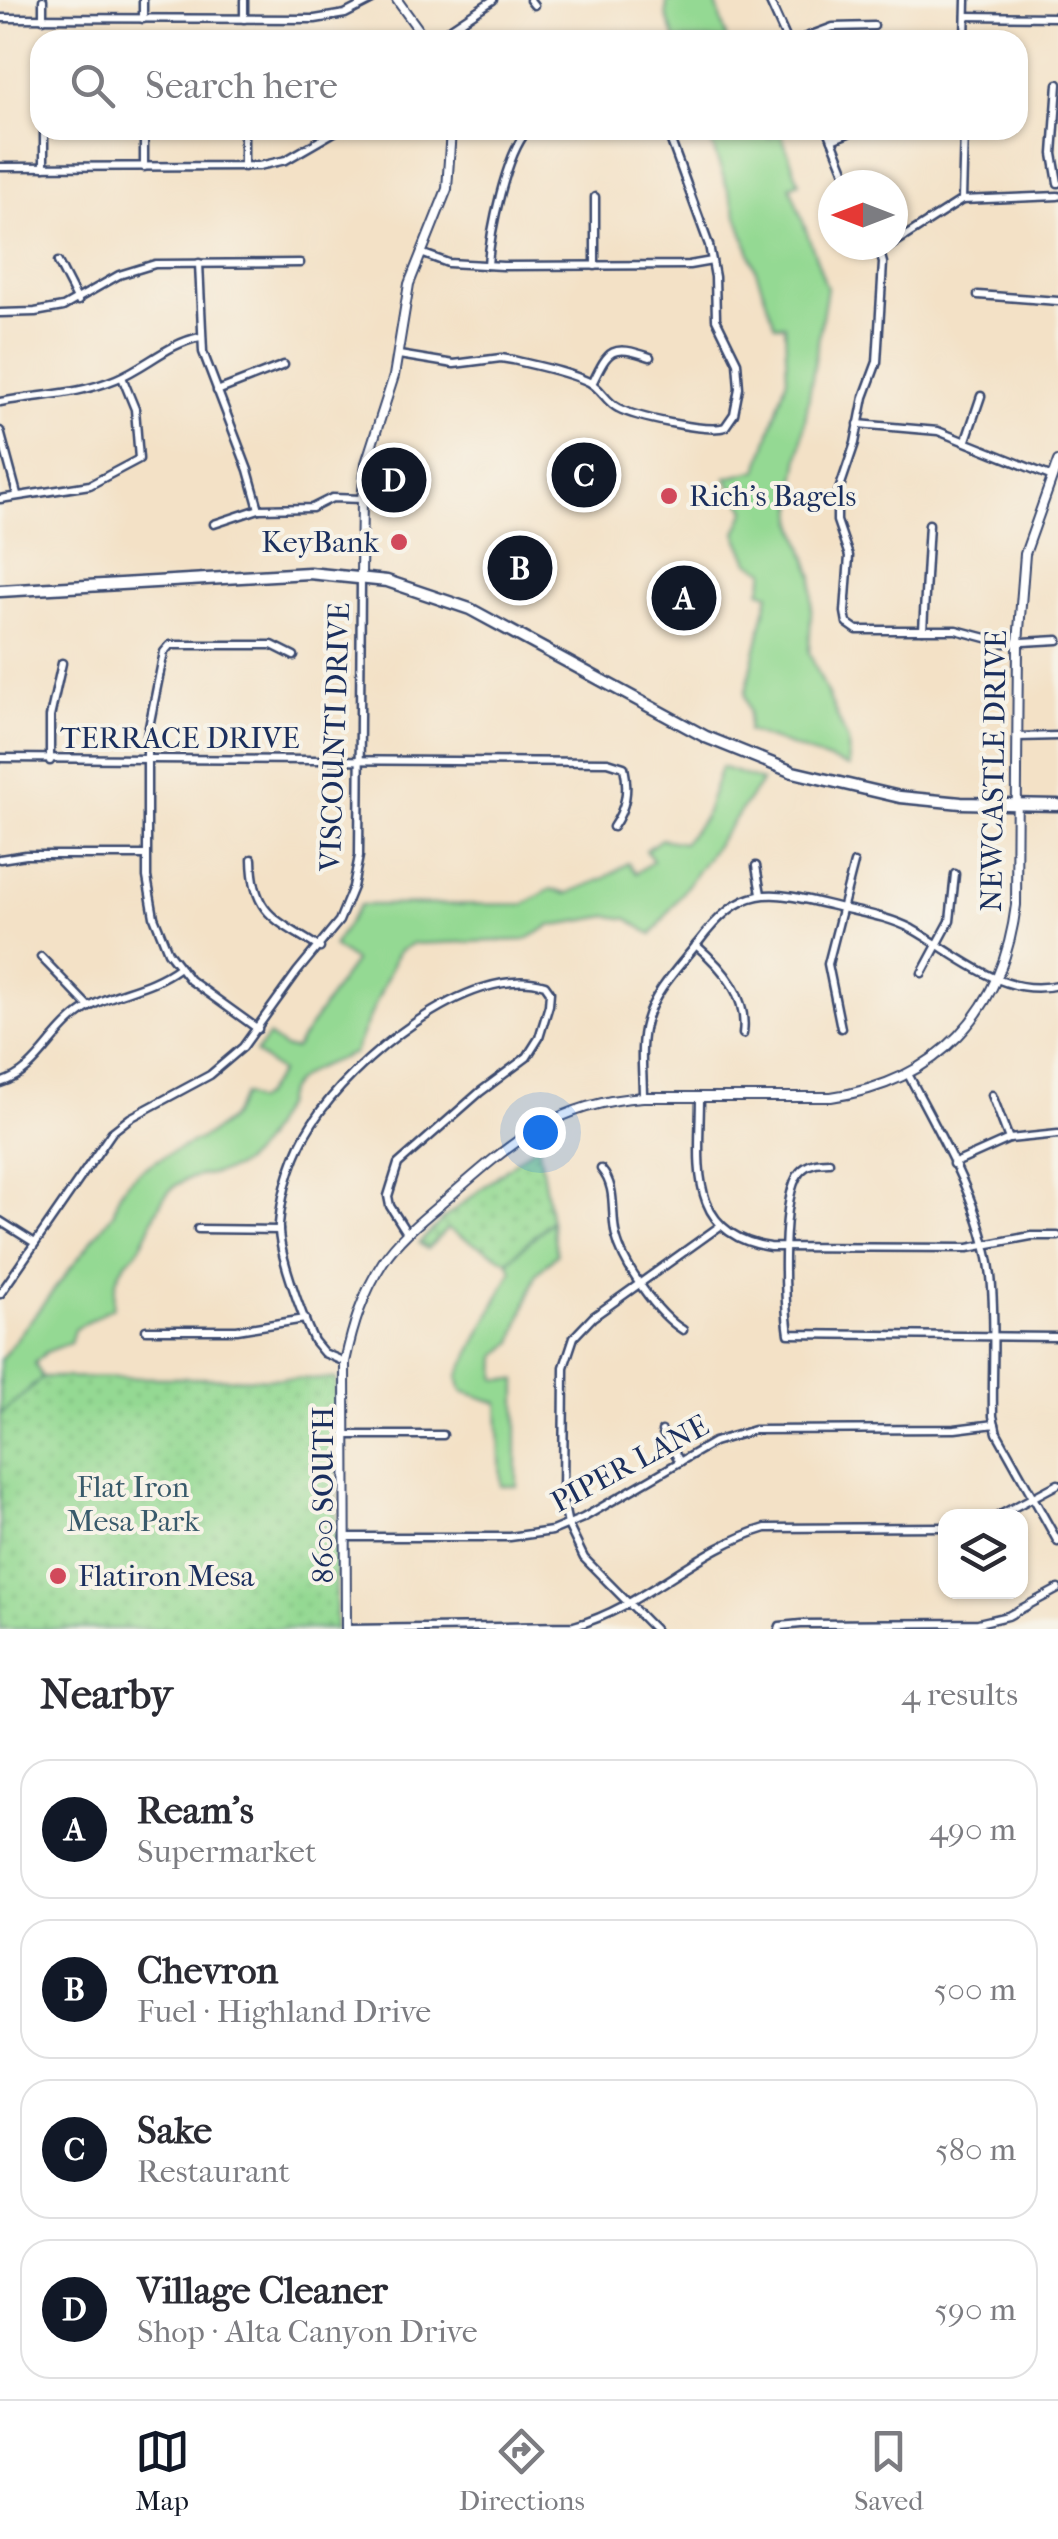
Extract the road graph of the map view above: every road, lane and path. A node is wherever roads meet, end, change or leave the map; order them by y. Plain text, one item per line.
1 (43, 0) edge
2 (143, 0) edge
3 (244, 0) edge
4 (372, 0) edge
5 (397, 0) edge
6 (493, 0) edge
7 (770, 0) edge
8 (966, 0) edge
9 (966, 16) junction
10 (1058, 16) edge
11 (0, 18) edge
12 (43, 18) junction
13 (244, 18) junction
14 (143, 19) junction
15 (874, 26) dead end
16 (422, 30) edge
17 (446, 30) edge
18 (783, 30) edge
19 (825, 30) edge
20 (966, 30) edge
21 (1058, 84) edge
22 (44, 140) edge
23 (144, 140) edge
24 (244, 140) edge
25 (321, 140) edge
26 (450, 140) edge
27 (522, 140) edge
28 (670, 140) edge
29 (832, 140) edge
30 (964, 140) edge
31 (0, 166) edge
32 (44, 167) junction
33 (144, 167) junction
34 (244, 167) junction
35 (844, 170) edge
36 (1058, 183) edge
37 (1058, 196) edge
38 (595, 197) dead end
39 (962, 200) junction
40 (908, 232) edge
41 (421, 253) junction
42 (880, 260) edge
43 (712, 261) junction
44 (58, 262) dead end
45 (198, 262) junction
46 (300, 262) dead end
47 (488, 265) junction
48 (595, 266) junction
49 (978, 296) dead end
50 (78, 301) junction
51 (1058, 301) edge
52 (0, 313) edge
53 (200, 337) junction
54 (398, 355) junction
55 (650, 357) dead end
56 (284, 365) dead end
57 (122, 377) junction
58 (592, 384) junction
59 (216, 391) junction
60 (982, 396) dead end
61 (0, 402) edge
62 (858, 424) junction
63 (0, 431) edge
64 (966, 440) junction
65 (1058, 461) edge
66 (1050, 476) junction
67 (17, 494) junction
68 (0, 499) edge
69 (362, 499) junction
70 (260, 509) junction
71 (214, 524) dead end
72 (929, 524) dead end
73 (362, 577) junction
74 (0, 591) edge
75 (923, 630) junction
76 (1058, 640) edge
77 (1018, 643) junction
78 (294, 656) dead end
79 (62, 663) dead end
80 (1018, 736) junction
81 (1058, 736) edge
82 (0, 758) edge
83 (147, 760) junction
84 (360, 760) junction
85 (50, 761) junction
86 (1018, 805) junction
87 (1058, 805) edge
88 (613, 827) dead end
89 (146, 856) junction
90 (252, 859) dead end
91 (0, 860) edge
92 (854, 862) dead end
93 (756, 866) dead end
94 (955, 874) dead end
95 (761, 894) junction
96 (841, 908) junction
97 (696, 945) junction
98 (938, 946) junction
99 (320, 948) junction
100 (41, 957) dead end
101 (178, 968) junction
102 (922, 973) dead end
103 (998, 980) junction
104 (1058, 985) edge
105 (88, 1007) junction
106 (841, 1028) dead end
107 (258, 1029) junction
108 (743, 1034) dead end
109 (908, 1074) junction
110 (0, 1083) edge
111 (992, 1095) dead end
112 (642, 1097) junction
113 (700, 1098) junction
114 (1058, 1134) edge
115 (1010, 1139) junction
116 (829, 1162) dead end
117 (953, 1164) junction
118 (601, 1169) dead end
119 (0, 1221) edge
120 (720, 1226) junction
121 (198, 1230) dead end
122 (279, 1230) junction
123 (406, 1234) junction
124 (1058, 1236) edge
125 (35, 1243) junction
126 (985, 1245) junction
127 (786, 1248) junction
128 (642, 1284) junction
129 (0, 1294) edge
130 (305, 1319) junction
131 (146, 1330) dead end
132 (683, 1330) dead end
133 (993, 1336) junction
134 (1058, 1336) edge
135 (345, 1362) junction
136 (995, 1424) junction
137 (662, 1431) dead end
138 (344, 1434) junction
139 (443, 1435) dead end
140 (680, 1462) junction
141 (1058, 1484) edge
142 (1032, 1498) junction
143 (1011, 1509) edge
144 (568, 1526) junction
145 (938, 1527) edge
146 (345, 1537) junction
147 (1058, 1542) edge
148 (1058, 1589) edge
149 (627, 1603) junction
150 (346, 1629) edge
151 (654, 1629) edge
152 (779, 1629) edge

1 - 12 street
2 - 14 street
3 - 13 street
4 - 13 street
5 - 16 street
6 - 17 street
7 - 18 street
8 - 9 street
9 - 10 street
9 - 20 street
11 - 12 street
12 - 14 street
13 - 14 street
15 - 19 street
21 - 36 street
22 - 32 street
23 - 33 street
24 - 34 street
25 - 34 street
26 - 41 street
27 - 47 street
28 - 43 street
29 - 35 street
30 - 39 street
31 - 32 street
32 - 33 street
33 - 34 street
37 - 39 street
38 - 48 street
39 - 40 street
41 - 47 street
41 - 54 street
42 - 62 street
43 - 48 street
43 - 58 street
44 - 50 street
45 - 46 street
45 - 50 street
45 - 53 street
47 - 48 street
49 - 51 street
50 - 52 street
53 - 57 street
53 - 59 street
54 - 58 street
54 - 69 street
55 - 58 street
56 - 59 street
57 - 61 street
57 - 67 street
59 - 70 street
60 - 64 street
62 - 64 street
62 - 75 street
63 - 67 street
64 - 66 street
65 - 66 street, NEWCASTLE DRIVE
66 - 77 street, NEWCASTLE DRIVE
67 - 68 street
69 - 70 street
69 - 73 street
70 - 71 street
72 - 75 street
73 - 74 main road
73 - 84 street, VISCOUNTI DRIVE
73 - 86 main road
75 - 77 street
76 - 77 street
77 - 80 street, NEWCASTLE DRIVE
78 - 83 street
79 - 85 street
80 - 81 street
80 - 86 street, NEWCASTLE DRIVE
82 - 85 street, TERRACE DRIVE
83 - 84 street, TERRACE DRIVE
83 - 85 street, TERRACE DRIVE
83 - 89 street
84 - 88 street, TERRACE DRIVE
84 - 99 street, VISCOUNTI DRIVE
86 - 87 main road
86 - 103 street, NEWCASTLE DRIVE
89 - 91 street
89 - 101 street
90 - 99 street
92 - 96 street
93 - 95 street
94 - 98 street
95 - 96 street
95 - 97 street
96 - 98 street
96 - 106 street
97 - 108 street
97 - 112 street
98 - 102 street
98 - 103 street
99 - 107 street, VISCOUNTI DRIVE
100 - 105 street
101 - 105 street
101 - 107 street
103 - 104 street
103 - 109 street, NEWCASTLE DRIVE
105 - 110 street
107 - 125 street, VISCOUNTI DRIVE
109 - 113 street, NEWCASTLE DRIVE
109 - 117 street
111 - 115 street
112 - 113 street, NEWCASTLE DRIVE
112 - 123 street, NEWCASTLE DRIVE
113 - 120 street
114 - 115 street
115 - 117 street
116 - 127 street
117 - 126 street
118 - 128 street
119 - 125 street
120 - 127 street
120 - 128 street
121 - 122 street
122 - 123 street
122 - 130 street
123 - 135 street, NEWCASTLE DRIVE
124 - 126 street
125 - 129 street, VISCOUNTI DRIVE
126 - 127 street
126 - 133 street
127 - 133 street
128 - 132 street
128 - 144 street
130 - 131 street
130 - 135 street
133 - 134 street
133 - 136 street
135 - 138 street, 8600 SOUTH
136 - 140 street, PIPER LANE
136 - 142 street
137 - 140 street
138 - 139 street
138 - 146 street, 8600 SOUTH
140 - 144 street, PIPER LANE
141 - 142 street
142 - 143 street
142 - 147 street
144 - 146 street, PIPER LANE
144 - 149 street
145 - 149 street
146 - 150 street, 8600 SOUTH
148 - 152 street
149 - 150 street
149 - 151 street

